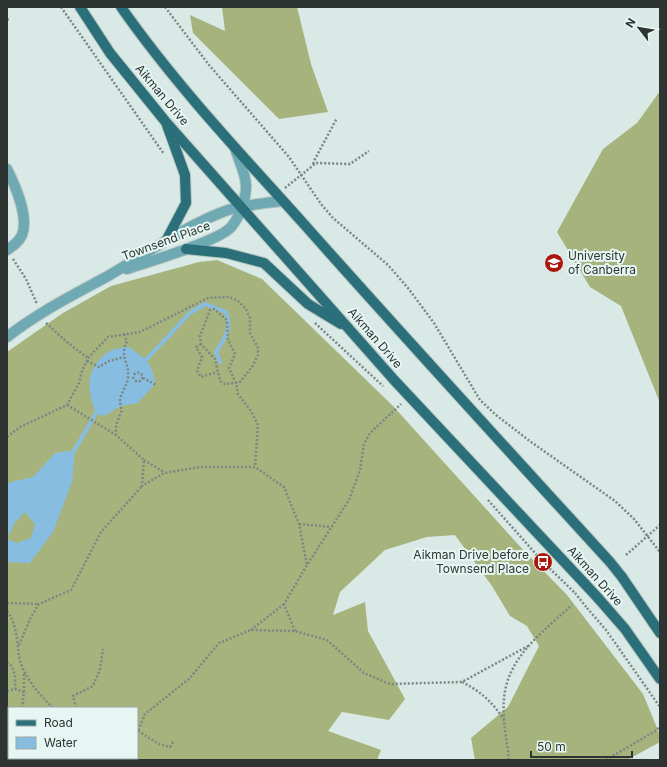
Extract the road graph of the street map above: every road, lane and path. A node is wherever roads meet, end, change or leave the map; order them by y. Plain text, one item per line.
1 (60, 7) edge
2 (80, 7) edge
3 (121, 7) edge
4 (165, 7) edge
5 (337, 118) dead end
6 (165, 121) junction
7 (235, 148) junction
8 (369, 151) dead end
9 (168, 160) dead end
10 (313, 164) junction
11 (7, 169) edge
12 (301, 174) junction
13 (279, 198) junction
14 (242, 206) junction
15 (166, 241) junction
16 (186, 249) junction
17 (7, 250) edge
18 (108, 276) junction
19 (309, 317) dead end
20 (352, 330) junction
21 (124, 334) junction
22 (7, 337) edge
23 (201, 344) junction
24 (124, 357) junction
25 (87, 361) junction
26 (217, 372) junction
27 (128, 376) junction
28 (133, 377) junction
29 (143, 378) junction
30 (236, 383) junction
31 (156, 385) dead end
32 (384, 388) dead end
33 (395, 398) dead end
34 (401, 404) junction
35 (66, 405) junction
36 (406, 408) dead end
37 (116, 434) junction
38 (7, 437) edge
39 (144, 460) junction
40 (255, 467) junction
41 (164, 473) junction
42 (142, 486) junction
43 (486, 497) dead end
44 (299, 524) junction
45 (660, 525) edge
46 (331, 527) junction
47 (648, 537) junction
48 (660, 552) edge
49 (626, 555) dead end
50 (307, 564) junction
51 (7, 603) edge
52 (39, 604) junction
53 (284, 604) junction
54 (572, 605) dead end
55 (7, 611) edge
56 (251, 630) junction
57 (295, 631) junction
58 (660, 633) edge
59 (19, 645) junction
60 (528, 646) junction
61 (103, 649) dead end
62 (7, 662) edge
63 (24, 672) junction
64 (660, 679) edge
65 (462, 682) junction
66 (14, 689) junction
67 (7, 691) edge
68 (24, 692) junction
69 (22, 707) edge
70 (52, 707) edge
71 (76, 707) edge
72 (660, 708) edge
73 (505, 721) junction
74 (660, 726) edge
75 (138, 731) edge
76 (659, 732) edge
77 (138, 734) edge
78 (173, 742) dead end
79 (509, 760) edge
80 (606, 760) edge

1 - 9 path
2 - 6 main road, Aikman Drive
3 - 7 main road, Aikman Drive
4 - 12 path
5 - 10 path
6 - 14 main road, Aikman Drive
6 - 15 main road
7 - 13 main road, Aikman Drive
7 - 14 street, Townsend Place
8 - 10 path
10 - 12 path
11 - 17 street
12 - 13 path
12 - 47 path
13 - 14 street, Townsend Place
13 - 58 main road, Aikman Drive, bridge
14 - 15 street, Townsend Place
14 - 16 street, Townsend Place
14 - 20 main road, Aikman Drive
15 - 18 street, Townsend Place
16 - 18 street, Townsend Place
16 - 20 main road
18 - 22 street, Townsend Place
19 - 32 path
20 - 64 main road, Aikman Drive, bridge
21 - 24 path
21 - 25 path
21 - 30 path
23 - 26 path
23 - 26 path
23 - 30 path
24 - 25 path
24 - 27 path
25 - 35 path
26 - 30 path
27 - 28 path
27 - 37 path
28 - 29 path
28 - 29 path
29 - 31 path
30 - 40 path
33 - 34 path
34 - 36 path
34 - 46 path
35 - 37 path
35 - 38 path
37 - 39 path
39 - 41 path
39 - 42 path
40 - 41 path
40 - 44 path
41 - 42 path
42 - 52 path
43 - 72 path, bridge
44 - 46 path
44 - 50 path
45 - 47 path
46 - 50 path
47 - 48 path
47 - 49 path
50 - 53 path
51 - 52 path
52 - 59 path
53 - 56 path
53 - 57 path
54 - 60 path
55 - 59 path
56 - 57 path
56 - 75 path
57 - 65 path
59 - 63 path
60 - 65 path
60 - 73 path
61 - 71 path
62 - 66 path
63 - 68 path
63 - 70 path
65 - 73 path
66 - 67 path
66 - 68 path
68 - 69 path
73 - 79 path
74 - 76 path
76 - 80 path
77 - 78 path

